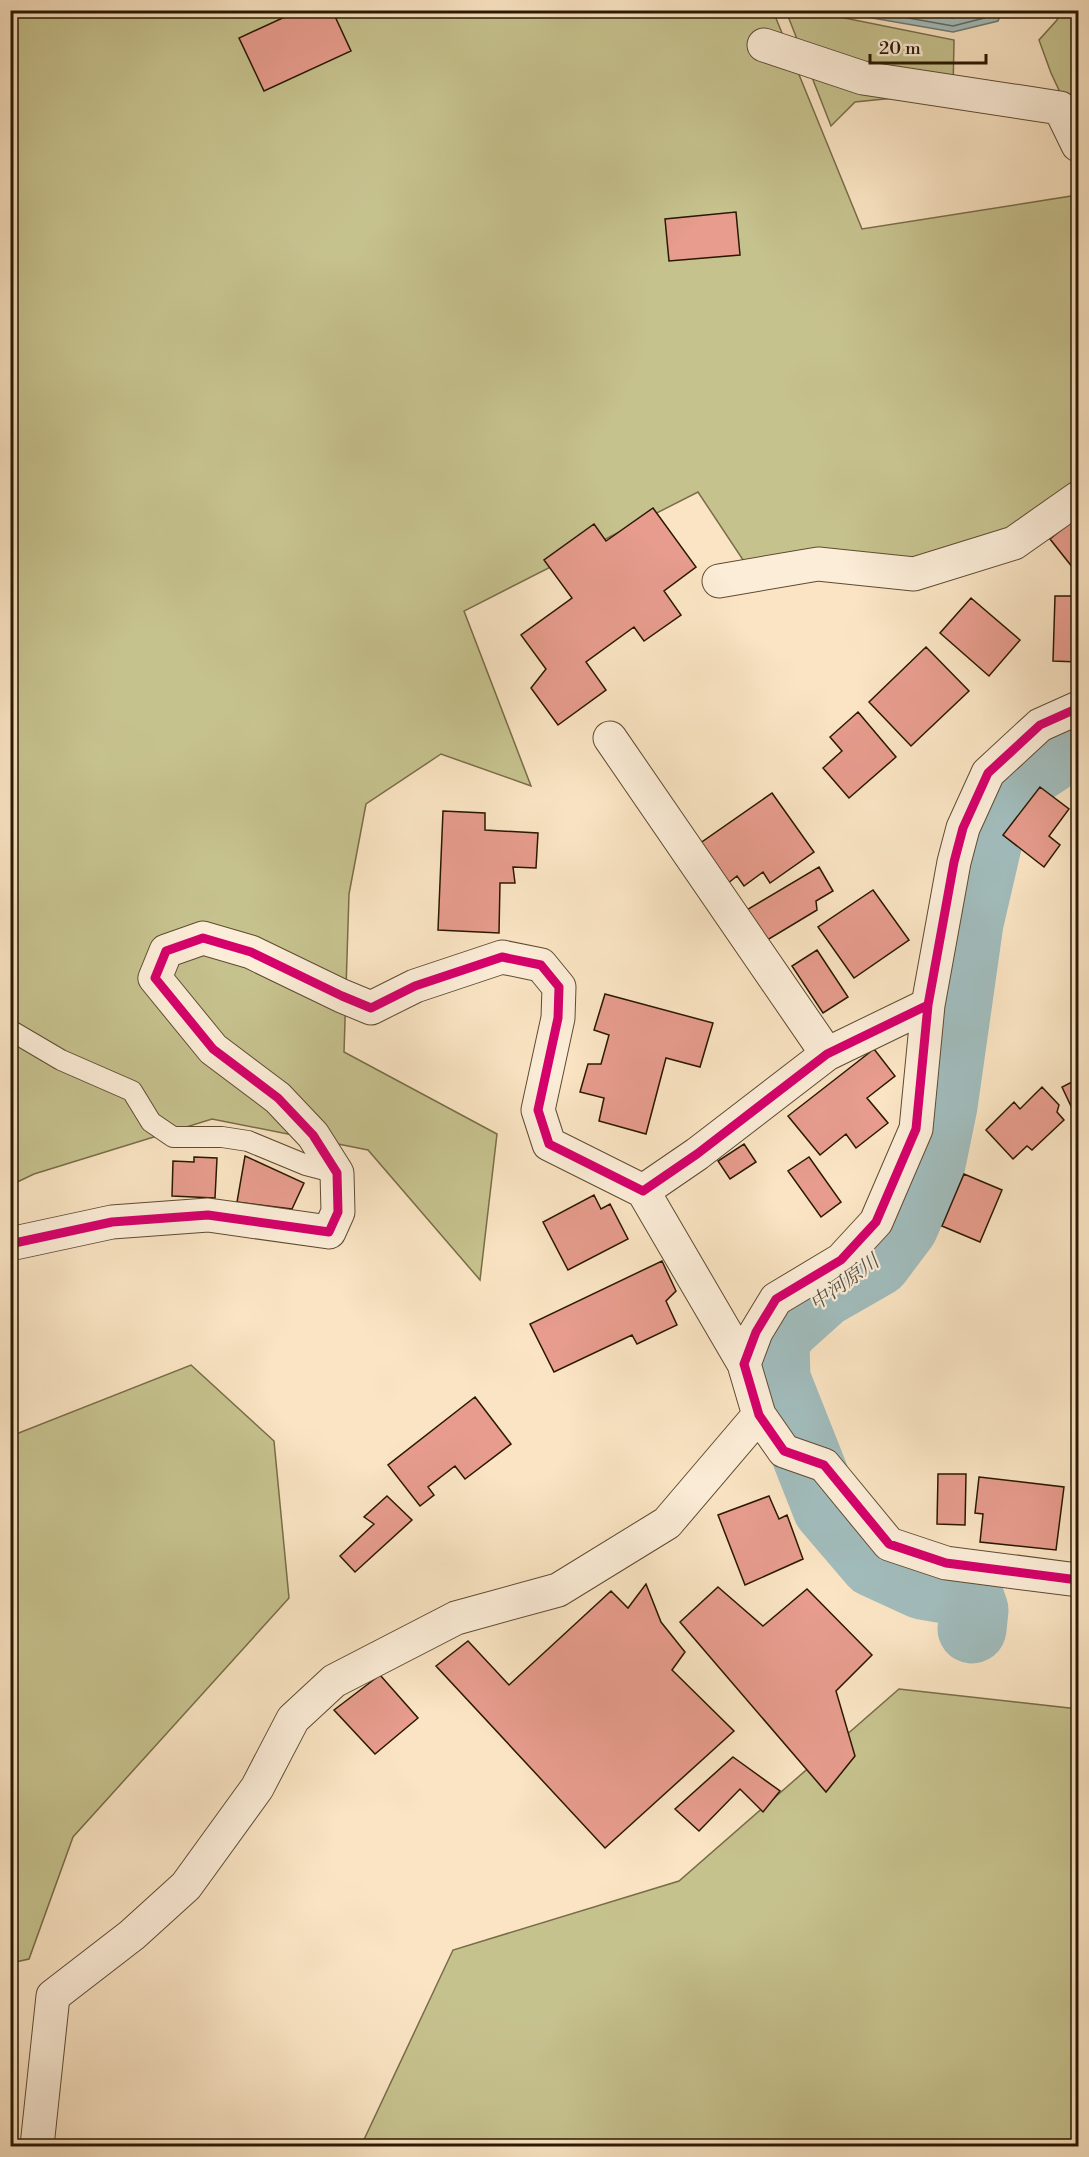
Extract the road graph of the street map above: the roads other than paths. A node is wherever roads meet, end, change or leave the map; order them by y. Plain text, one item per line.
1 (764, 45) dead end
2 (1078, 145) edge
3 (1078, 498) edge
4 (719, 581) dead end
5 (1078, 708) edge
6 (610, 738) dead end
7 (928, 1005) junction
8 (10, 1030) edge
9 (827, 1054) junction
10 (337, 1173) junction
11 (643, 1191) junction
12 (10, 1244) edge
13 (744, 1364) junction
14 (759, 1415) junction
15 (1078, 1580) edge
16 (36, 2146) edge

1 - 2 street
3 - 4 street
5 - 7 street
6 - 9 street
7 - 9 street
7 - 13 street
8 - 10 lane
9 - 11 street
10 - 11 street
10 - 12 street
11 - 13 street
13 - 14 street
14 - 15 street
14 - 16 street

